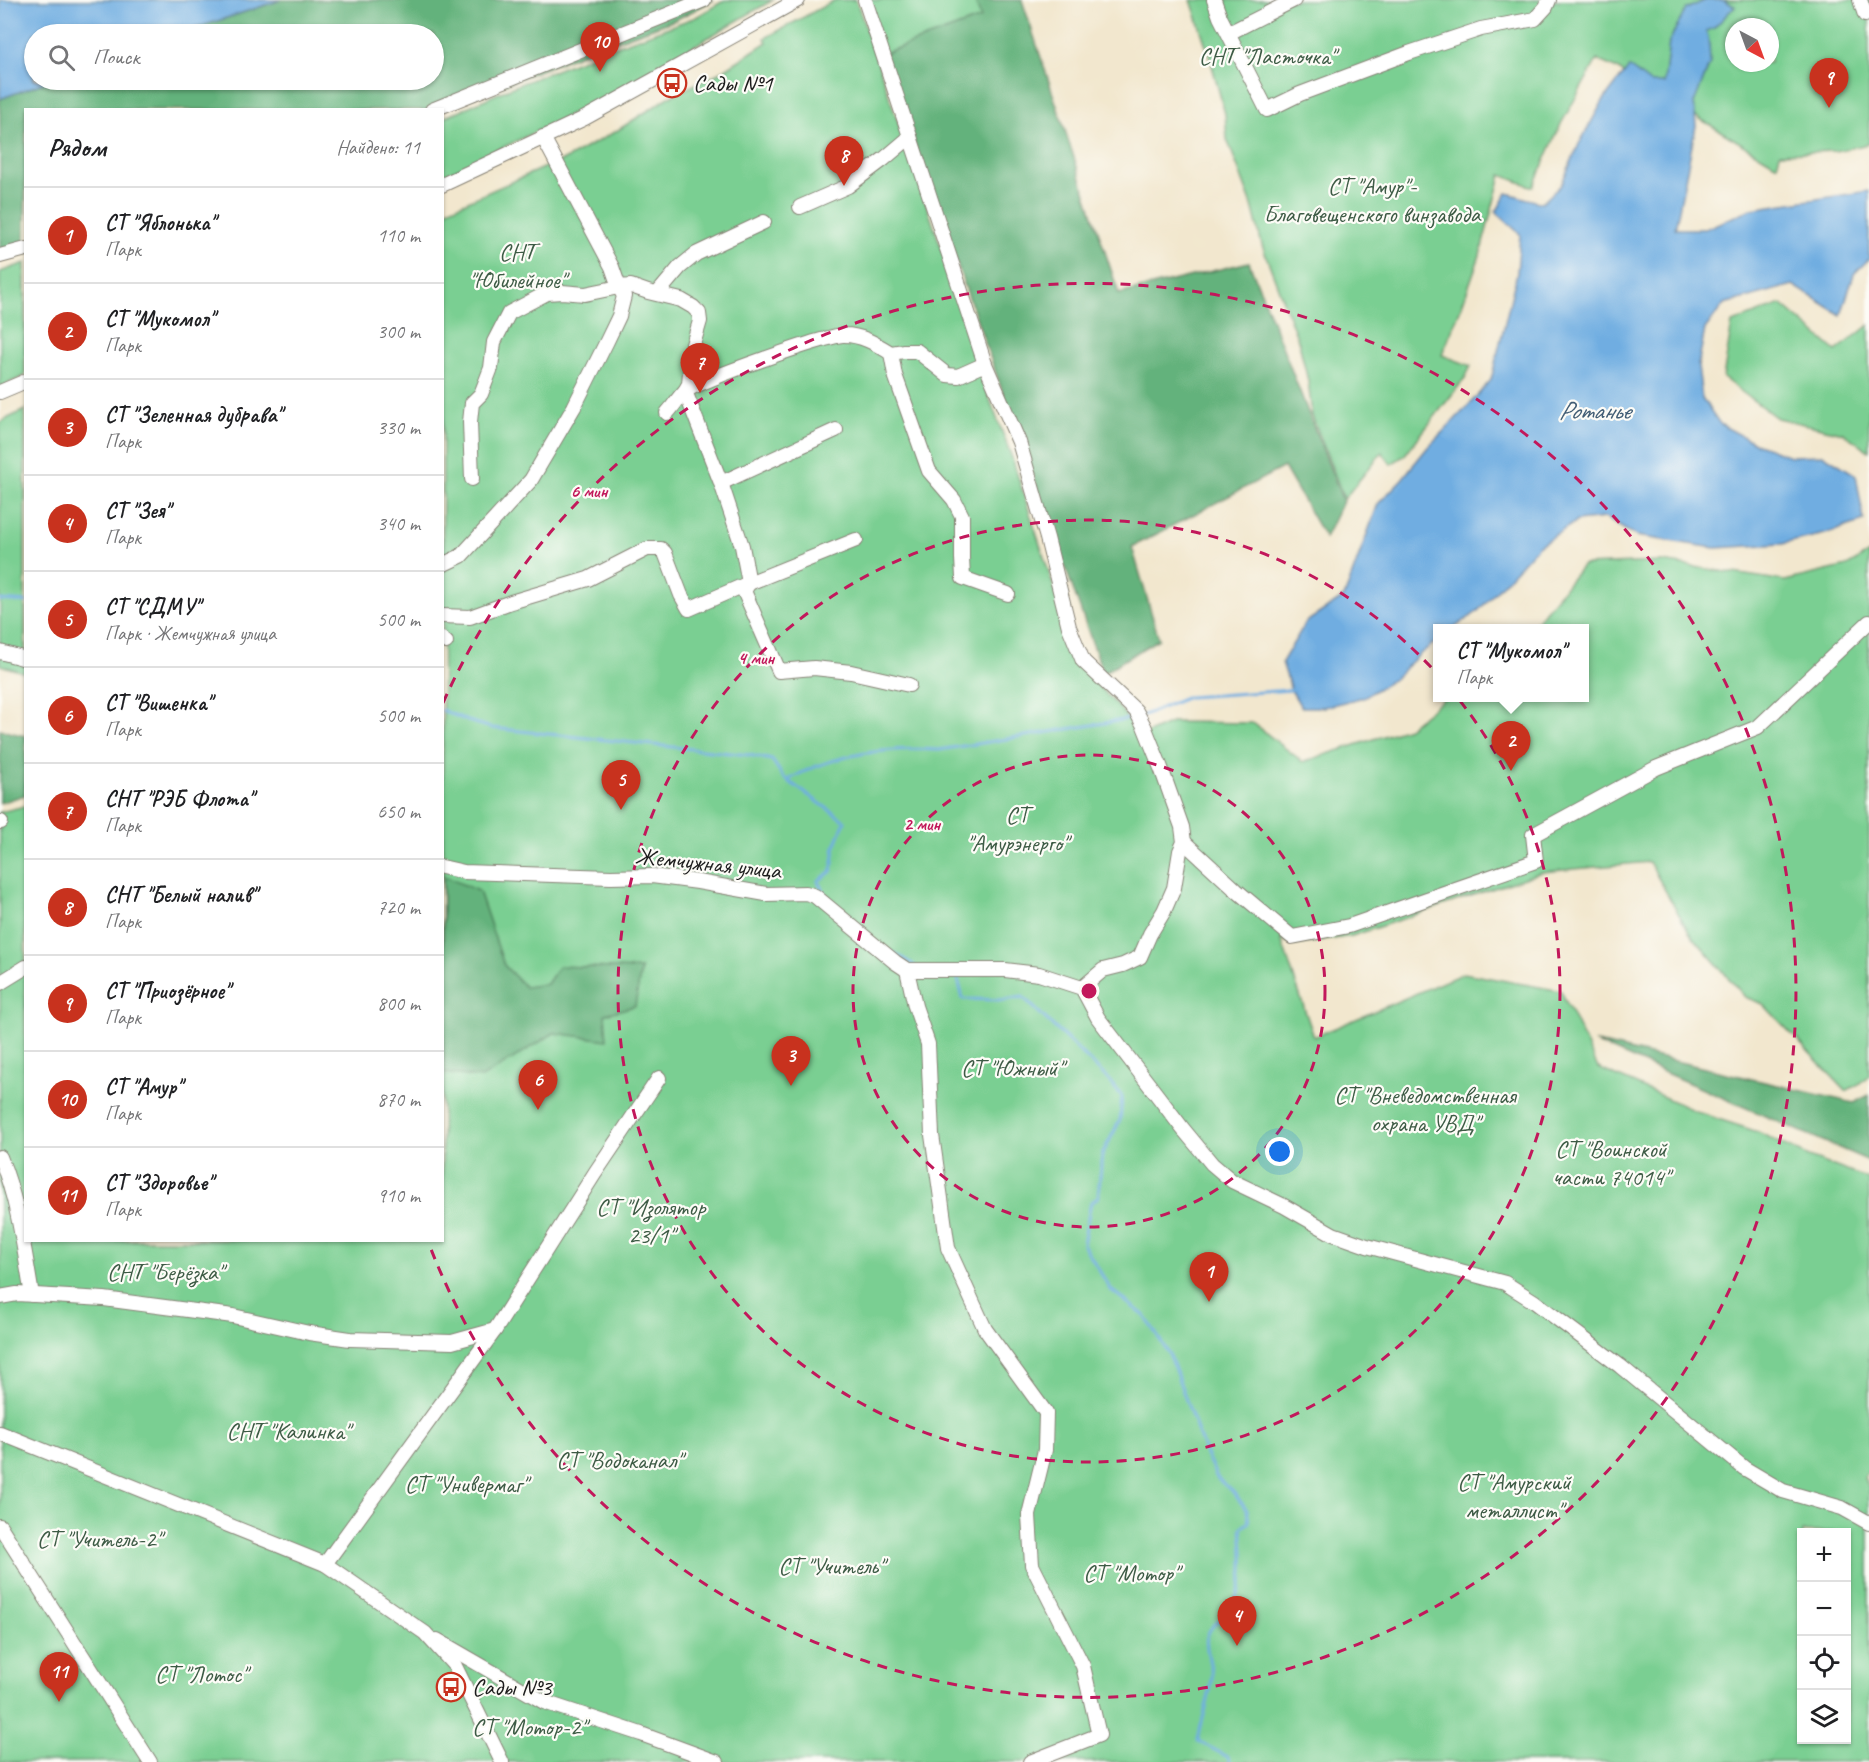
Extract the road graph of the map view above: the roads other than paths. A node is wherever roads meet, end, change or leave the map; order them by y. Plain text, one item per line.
1 (704, 0) edge
2 (798, 0) edge
3 (865, 0) edge
4 (1214, 0) edge
5 (1294, 0) edge
6 (1549, 0) edge
7 (1860, 0) edge
8 (1869, 13) edge
9 (1229, 33) junction
10 (437, 108) edge
11 (910, 136) junction
12 (543, 137) junction
13 (444, 184) edge
14 (800, 207) dead end
15 (764, 222) dead end
16 (24, 250) edge
17 (0, 256) edge
18 (619, 287) junction
19 (657, 293) junction
20 (891, 353) junction
21 (985, 364) junction
22 (24, 382) edge
23 (685, 390) junction
24 (0, 392) edge
25 (668, 413) dead end
26 (836, 430) dead end
27 (472, 479) dead end
28 (722, 483) junction
29 (856, 540) dead end
30 (444, 564) edge
31 (749, 583) junction
32 (1008, 594) dead end
33 (444, 616) edge
34 (1869, 622) edge
35 (0, 652) edge
36 (24, 658) edge
37 (909, 685) dead end
38 (1185, 842) junction
39 (444, 867) edge
40 (24, 968) edge
41 (907, 970) junction
42 (0, 982) edge
43 (1082, 988) junction
44 (659, 1078) dead end
45 (0, 1157) edge
46 (32, 1295) junction
47 (0, 1298) edge
48 (495, 1330) junction
49 (0, 1433) edge
50 (1869, 1523) edge
51 (0, 1526) edge
52 (325, 1564) junction
53 (425, 1633) junction
54 (150, 1762) edge
55 (502, 1762) edge
56 (717, 1762) edge
57 (1030, 1762) edge

1 - 10 street
2 - 12 street
3 - 11 street
4 - 9 street
5 - 9 street
6 - 9 street
7 - 8 street
11 - 14 street
11 - 21 street
12 - 13 street
12 - 18 street
15 - 19 street
16 - 17 street
18 - 19 street
18 - 27 street
18 - 30 street
19 - 23 street
20 - 21 street
20 - 23 street
20 - 32 street
21 - 38 street
22 - 24 street
23 - 25 street
23 - 28 street
26 - 28 street
28 - 31 street
29 - 31 street
31 - 33 street
31 - 37 street
34 - 38 street
35 - 36 street
38 - 43 street
39 - 41 street, Жемчужная улица
40 - 42 street
41 - 43 street
41 - 57 street
43 - 50 street
44 - 48 street
45 - 46 street
46 - 47 street
46 - 48 street
48 - 52 street
49 - 52 street
51 - 54 street
52 - 53 street
53 - 55 street
53 - 56 street

